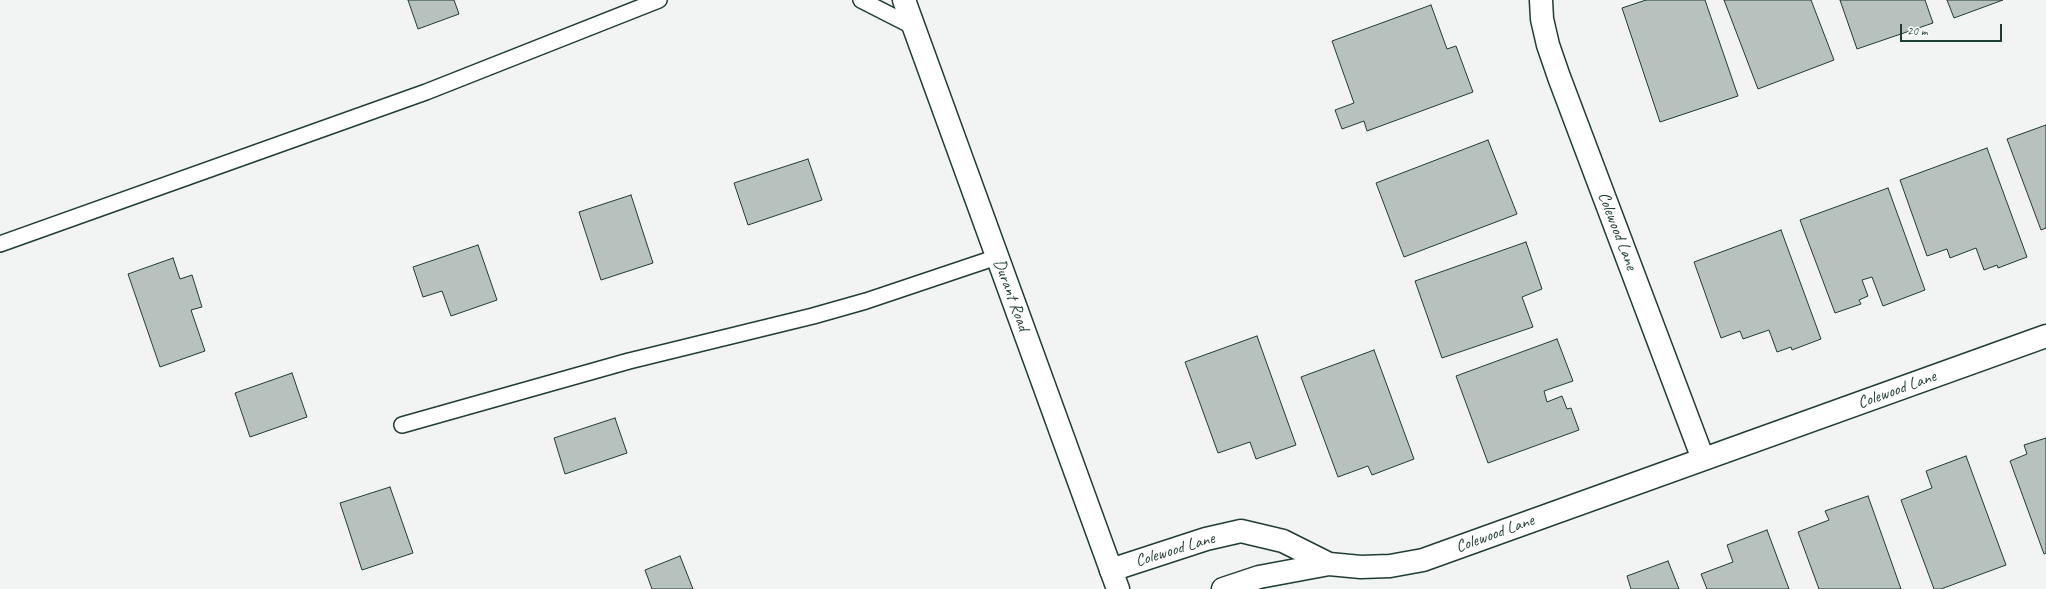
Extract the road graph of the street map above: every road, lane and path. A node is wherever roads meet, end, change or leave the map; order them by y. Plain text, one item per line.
1 (659, 0) edge
2 (861, 0) edge
3 (904, 0) edge
4 (1541, 0) edge
5 (914, 27) junction
6 (0, 244) edge
7 (998, 257) junction
8 (2046, 336) edge
9 (402, 425) dead end
10 (1703, 459) junction
11 (1328, 564) junction
12 (1115, 579) edge
13 (1223, 589) edge

1 - 6 lane
2 - 5 lane
3 - 5 street, Durant Road
4 - 10 street, Colewood Lane
5 - 7 street, Durant Road
7 - 9 lane
7 - 12 street, Durant Road
8 - 10 street, Colewood Lane
10 - 11 street, Colewood Lane
11 - 12 street, Colewood Lane
11 - 13 street, Colewood Lane

